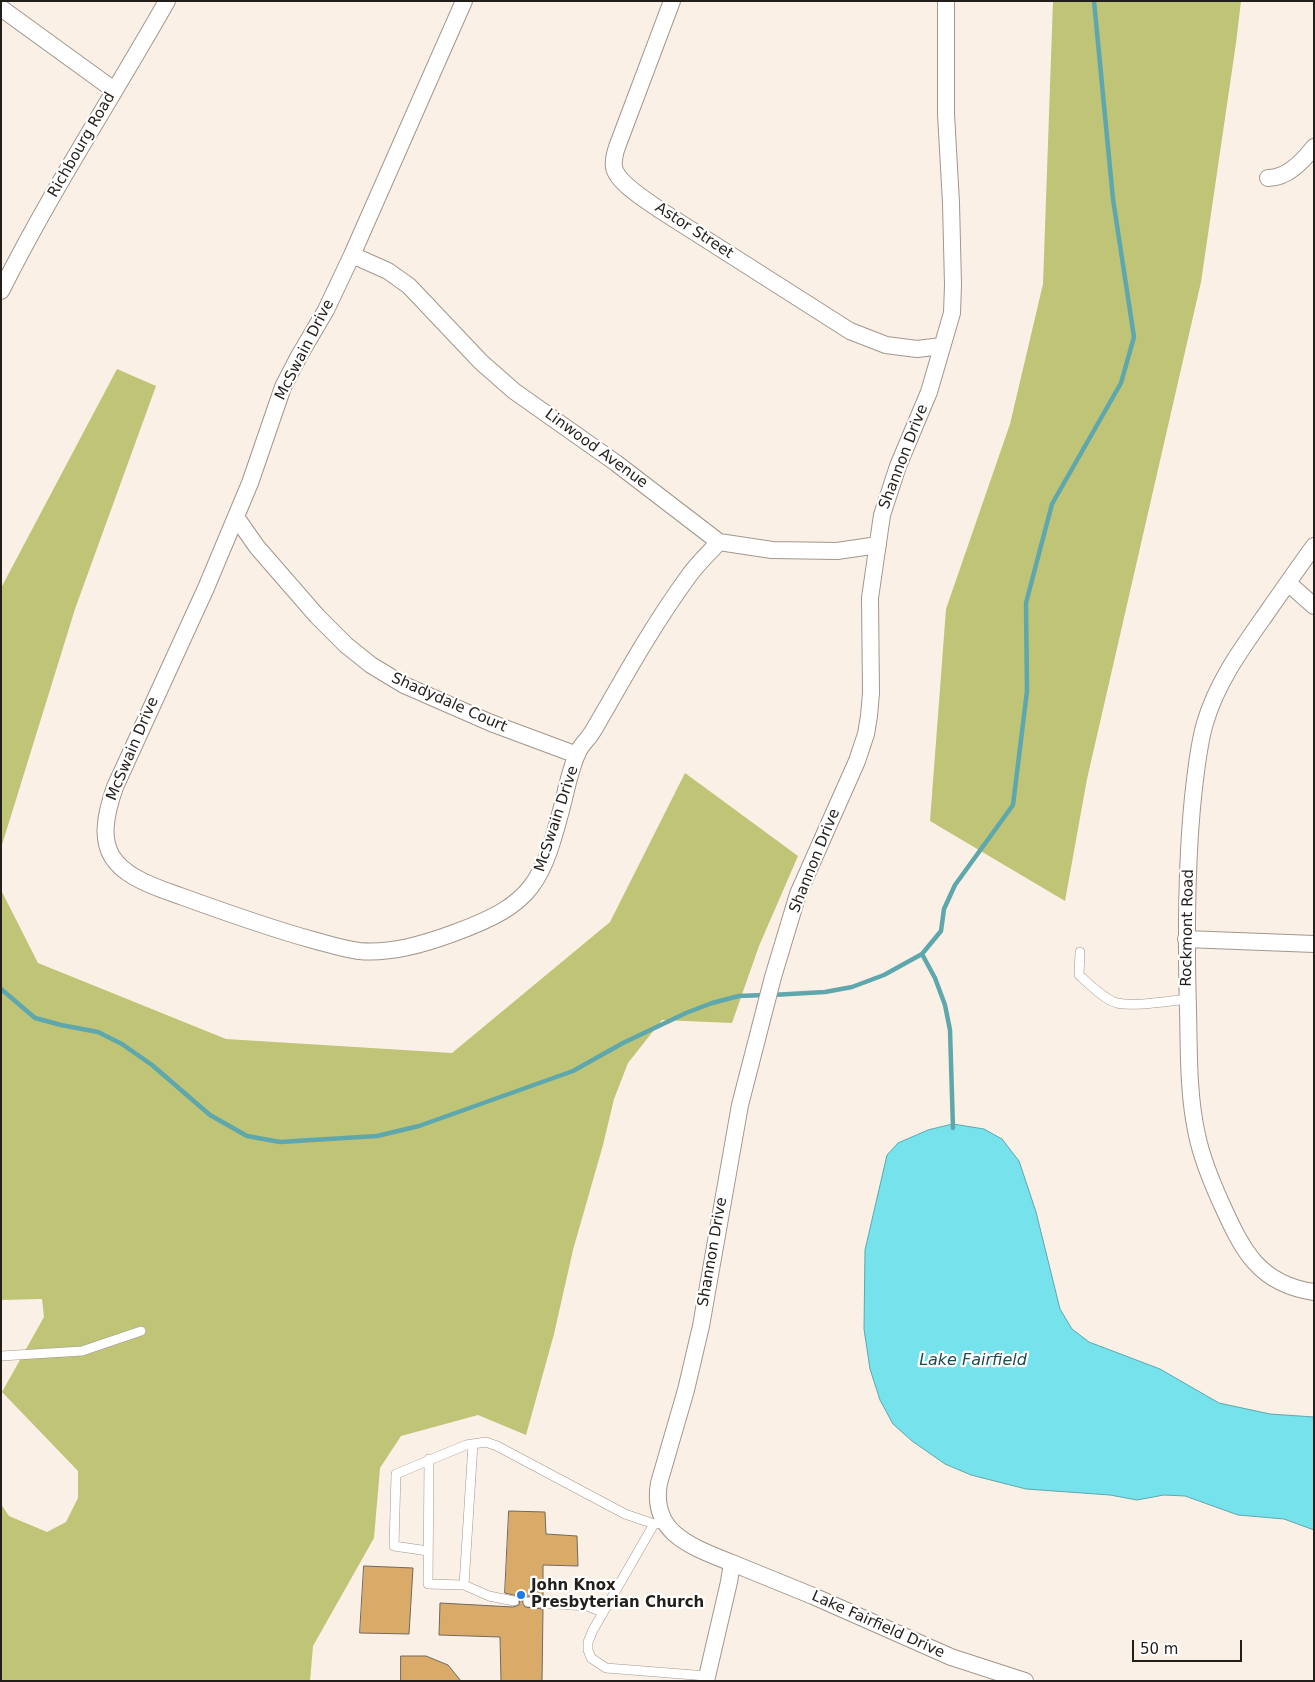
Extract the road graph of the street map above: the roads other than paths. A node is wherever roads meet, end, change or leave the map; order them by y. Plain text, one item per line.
1 (167, 1) edge
2 (464, 1) edge
3 (672, 1) edge
4 (946, 1) edge
5 (1, 8) edge
6 (114, 90) junction
7 (1314, 147) edge
8 (1268, 178) dead end
9 (352, 255) junction
10 (1, 291) edge
11 (942, 346) junction
12 (236, 517) junction
13 (719, 542) junction
14 (878, 545) junction
15 (1314, 546) edge
16 (1288, 583) junction
17 (1314, 606) edge
18 (577, 755) junction
19 (1186, 939) junction
20 (1314, 944) edge
21 (1080, 952) dead end
22 (1188, 999) junction
23 (1314, 1292) edge
24 (141, 1331) dead end
25 (1, 1356) edge
26 (473, 1444) junction
27 (429, 1459) junction
28 (660, 1524) junction
29 (428, 1551) junction
30 (732, 1563) junction
31 (464, 1585) junction
32 (514, 1601) dead end
33 (528, 1602) dead end
34 (603, 1612) junction
35 (706, 1678) edge
36 (1025, 1681) edge

1 - 6 street, Richbourg Road
2 - 9 street, McSwain Drive
3 - 11 street, Astor Street
4 - 11 street, Shannon Drive
5 - 6 street
6 - 10 street, Richbourg Road
7 - 8 street
9 - 12 street, McSwain Drive
9 - 13 street, Linwood Avenue
11 - 14 street, Shannon Drive
12 - 18 street, Shadydale Court
12 - 18 street, McSwain Drive
13 - 14 street, Linwood Avenue
13 - 18 street, McSwain Drive
14 - 28 street, Shannon Drive
15 - 16 street, Rockmont Road
16 - 17 street
16 - 19 street, Rockmont Road
19 - 20 street
19 - 22 street, Rockmont Road
21 - 22 lane
22 - 23 street, Rockmont Road
24 - 25 lane
26 - 27 lane
26 - 28 lane
26 - 31 lane
27 - 29 lane
27 - 29 lane
28 - 30 street, Shannon Drive
28 - 34 lane
29 - 31 lane
30 - 35 street
30 - 36 street, Lake Fairfield Drive
31 - 32 lane
33 - 34 lane
34 - 35 lane

